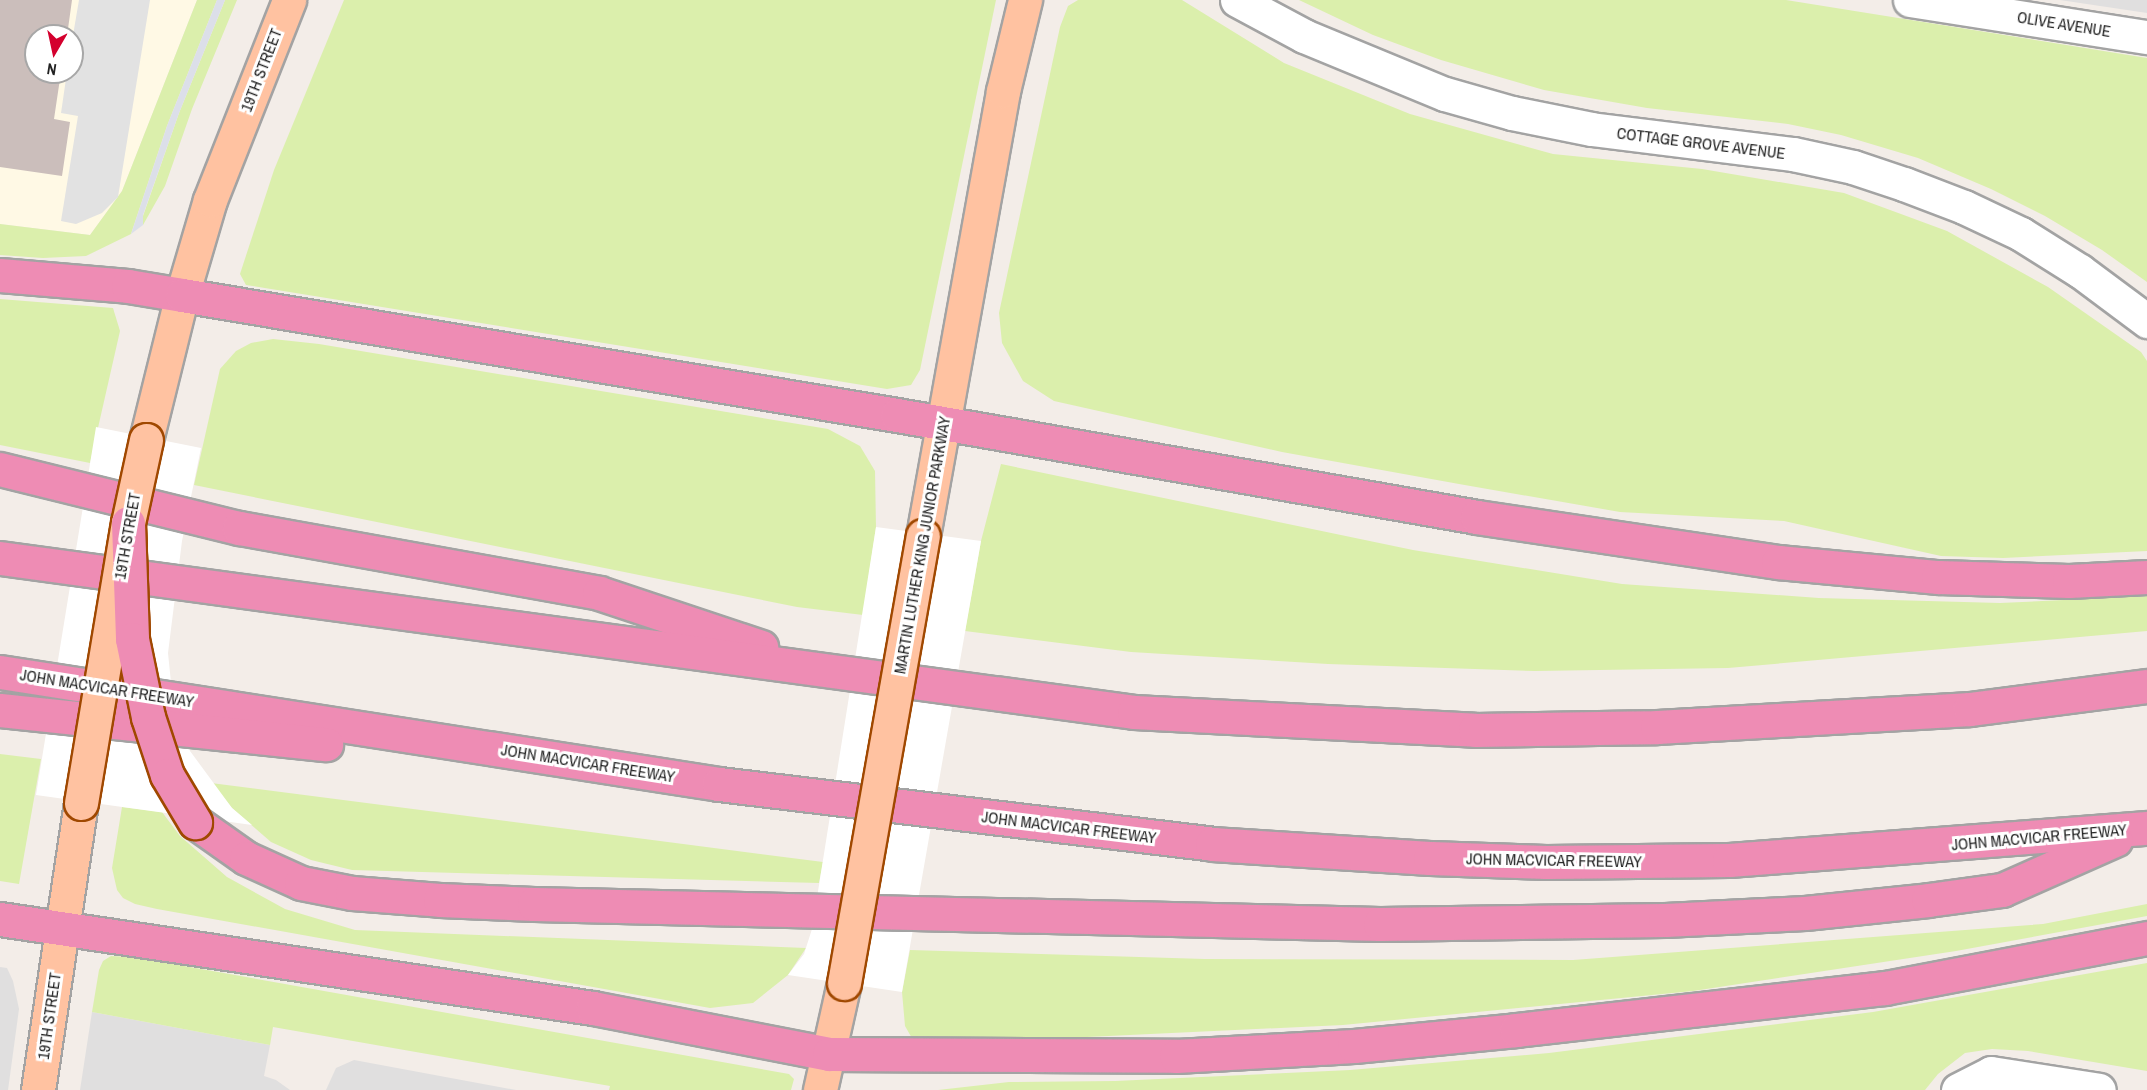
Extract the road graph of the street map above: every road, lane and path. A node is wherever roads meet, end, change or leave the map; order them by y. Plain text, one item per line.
1 (289, 0) edge
2 (1025, 0) edge
3 (1237, 0) edge
4 (1910, 0) edge
5 (2147, 37) edge
6 (0, 275) edge
7 (182, 295) junction
8 (2147, 321) edge
9 (944, 423) junction
10 (0, 469) edge
11 (128, 523) junction
12 (0, 558) edge
13 (2147, 577) edge
14 (0, 672) edge
15 (837, 672) junction
16 (2147, 686) edge
17 (0, 710) edge
18 (719, 784) junction
19 (2143, 829) edge
20 (0, 919) edge
21 (62, 927) junction
22 (2147, 938) edge
23 (829, 1054) junction
24 (38, 1090) edge
25 (820, 1090) edge
26 (1958, 1090) edge
27 (2099, 1090) edge

1 - 7 main road, 19TH STREET
2 - 9 main road, MARTIN LUTHER KING JUNIOR PARKWAY
3 - 8 street, COTTAGE GROVE AVENUE
4 - 5 street, OLIVE AVENUE
6 - 7 highway
7 - 9 highway
7 - 11 main road, 19TH STREET, bridge
9 - 13 highway
9 - 23 main road, MARTIN LUTHER KING JUNIOR PARKWAY, bridge
10 - 15 highway
11 - 19 highway, bridge
11 - 21 main road, 19TH STREET, bridge
12 - 15 highway
14 - 18 highway, JOHN MACVICAR FREEWAY
15 - 16 highway
17 - 18 highway
18 - 19 highway, JOHN MACVICAR FREEWAY
20 - 21 highway
21 - 23 highway
21 - 24 main road, 19TH STREET
22 - 23 highway
23 - 25 main road, MARTIN LUTHER KING JUNIOR PARKWAY
26 - 27 street

